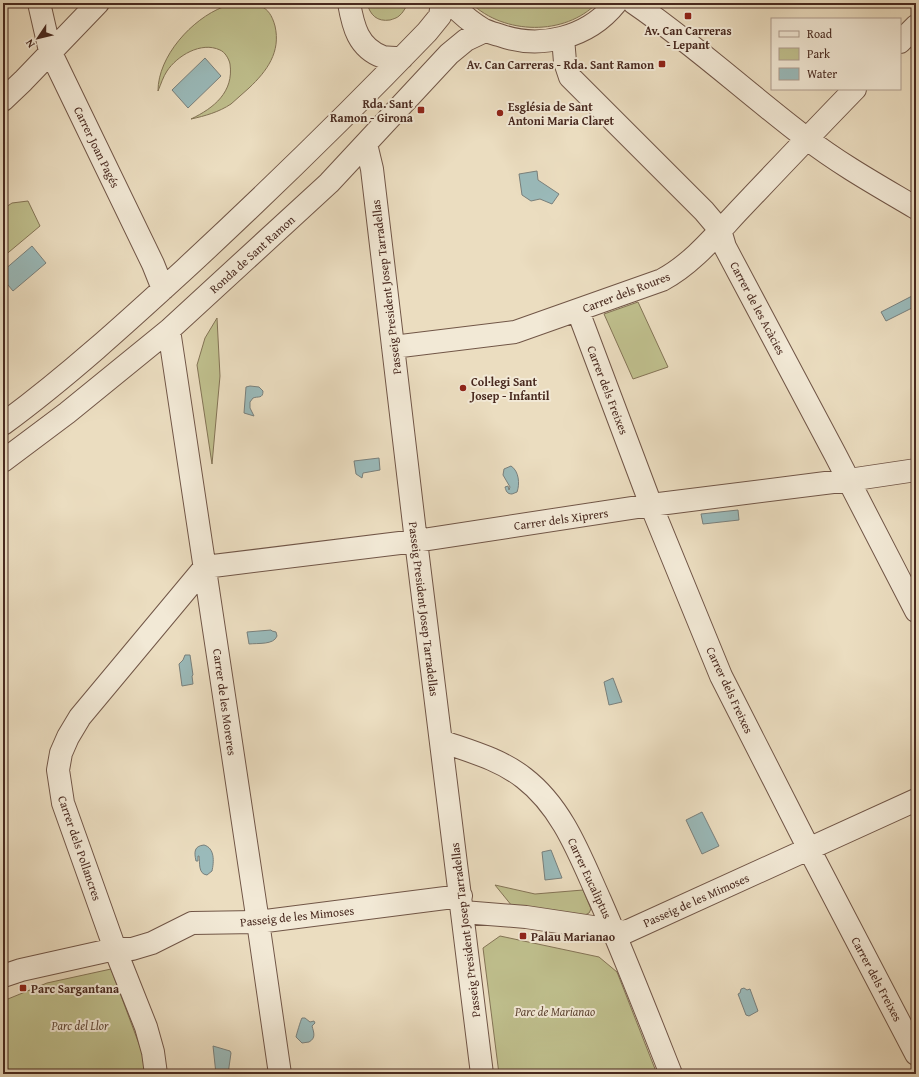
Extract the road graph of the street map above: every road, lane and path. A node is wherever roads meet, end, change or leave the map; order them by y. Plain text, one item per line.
1 (39, 3) edge
2 (98, 3) edge
3 (349, 3) edge
4 (442, 3) edge
5 (451, 3) edge
6 (616, 3) edge
7 (634, 3) edge
8 (916, 26) edge
9 (485, 31) junction
10 (563, 38) junction
11 (901, 41) edge
12 (50, 51) junction
13 (402, 58) junction
14 (854, 90) edge
15 (3, 100) edge
16 (806, 139) junction
17 (366, 144) junction
18 (916, 208) edge
19 (720, 230) junction
20 (163, 289) junction
21 (578, 310) junction
22 (169, 330) junction
23 (393, 347) junction
24 (3, 424) edge
25 (3, 461) edge
26 (916, 470) edge
27 (849, 480) junction
28 (651, 505) junction
29 (416, 541) junction
30 (205, 567) junction
31 (916, 611) edge
32 (441, 741) junction
33 (916, 800) edge
34 (809, 849) junction
35 (462, 904) junction
36 (258, 922) junction
37 (613, 930) junction
38 (115, 949) junction
39 (3, 976) edge
40 (916, 1054) edge
41 (156, 1074) edge
42 (280, 1074) edge
43 (482, 1074) edge
44 (671, 1074) edge

1 - 12 street, Carrer Joan Pagés
2 - 12 street
3 - 13 street
4 - 13 street
5 - 9 street
6 - 10 street
7 - 16 street
8 - 11 street
9 - 10 street
9 - 17 street, Ronda de Sant Ramon
10 - 19 street, Carrer de les Acàcies
12 - 15 street
12 - 20 street, Carrer Joan Pagés
13 - 20 street
14 - 16 street, Carrer dels Roures
16 - 18 street
16 - 19 street, Carrer dels Roures
17 - 22 street, Ronda de Sant Ramon
17 - 23 street, Passeig President Josep Tarradellas
19 - 21 street, Carrer dels Roures
19 - 27 street, Carrer de les Acàcies
20 - 24 street
21 - 23 street, Carrer dels Roures
21 - 28 street, Carrer dels Freixes
22 - 25 street, Ronda de Sant Ramon
22 - 30 street, Carrer de les Moreres
23 - 29 street, Passeig President Josep Tarradellas
26 - 27 street, Carrer dels Xiprers
27 - 28 street, Carrer dels Xiprers
27 - 31 street, Carrer de les Acàcies
28 - 29 street, Carrer dels Xiprers
28 - 34 street, Carrer dels Freixes
29 - 30 street, Carrer dels Xiprers
29 - 32 street, Passeig President Josep Tarradellas
30 - 36 street, Carrer de les Moreres
30 - 38 street, Carrer dels Pollancres
32 - 35 street, Passeig President Josep Tarradellas
32 - 37 street, Carrer Eucaliptus
33 - 34 street, Passeig de les Mimoses
34 - 37 street, Passeig de les Mimoses
34 - 40 street, Carrer dels Freixes
35 - 36 street, Passeig de les Mimoses
35 - 37 street, Passeig de les Mimoses
35 - 43 street, Passeig President Josep Tarradellas
36 - 38 street, Passeig de les Mimoses
36 - 42 street, Carrer de les Moreres
37 - 44 street, Carrer Eucaliptus
38 - 39 street, Passeig de les Mimoses
38 - 41 street, Carrer dels Pollancres

